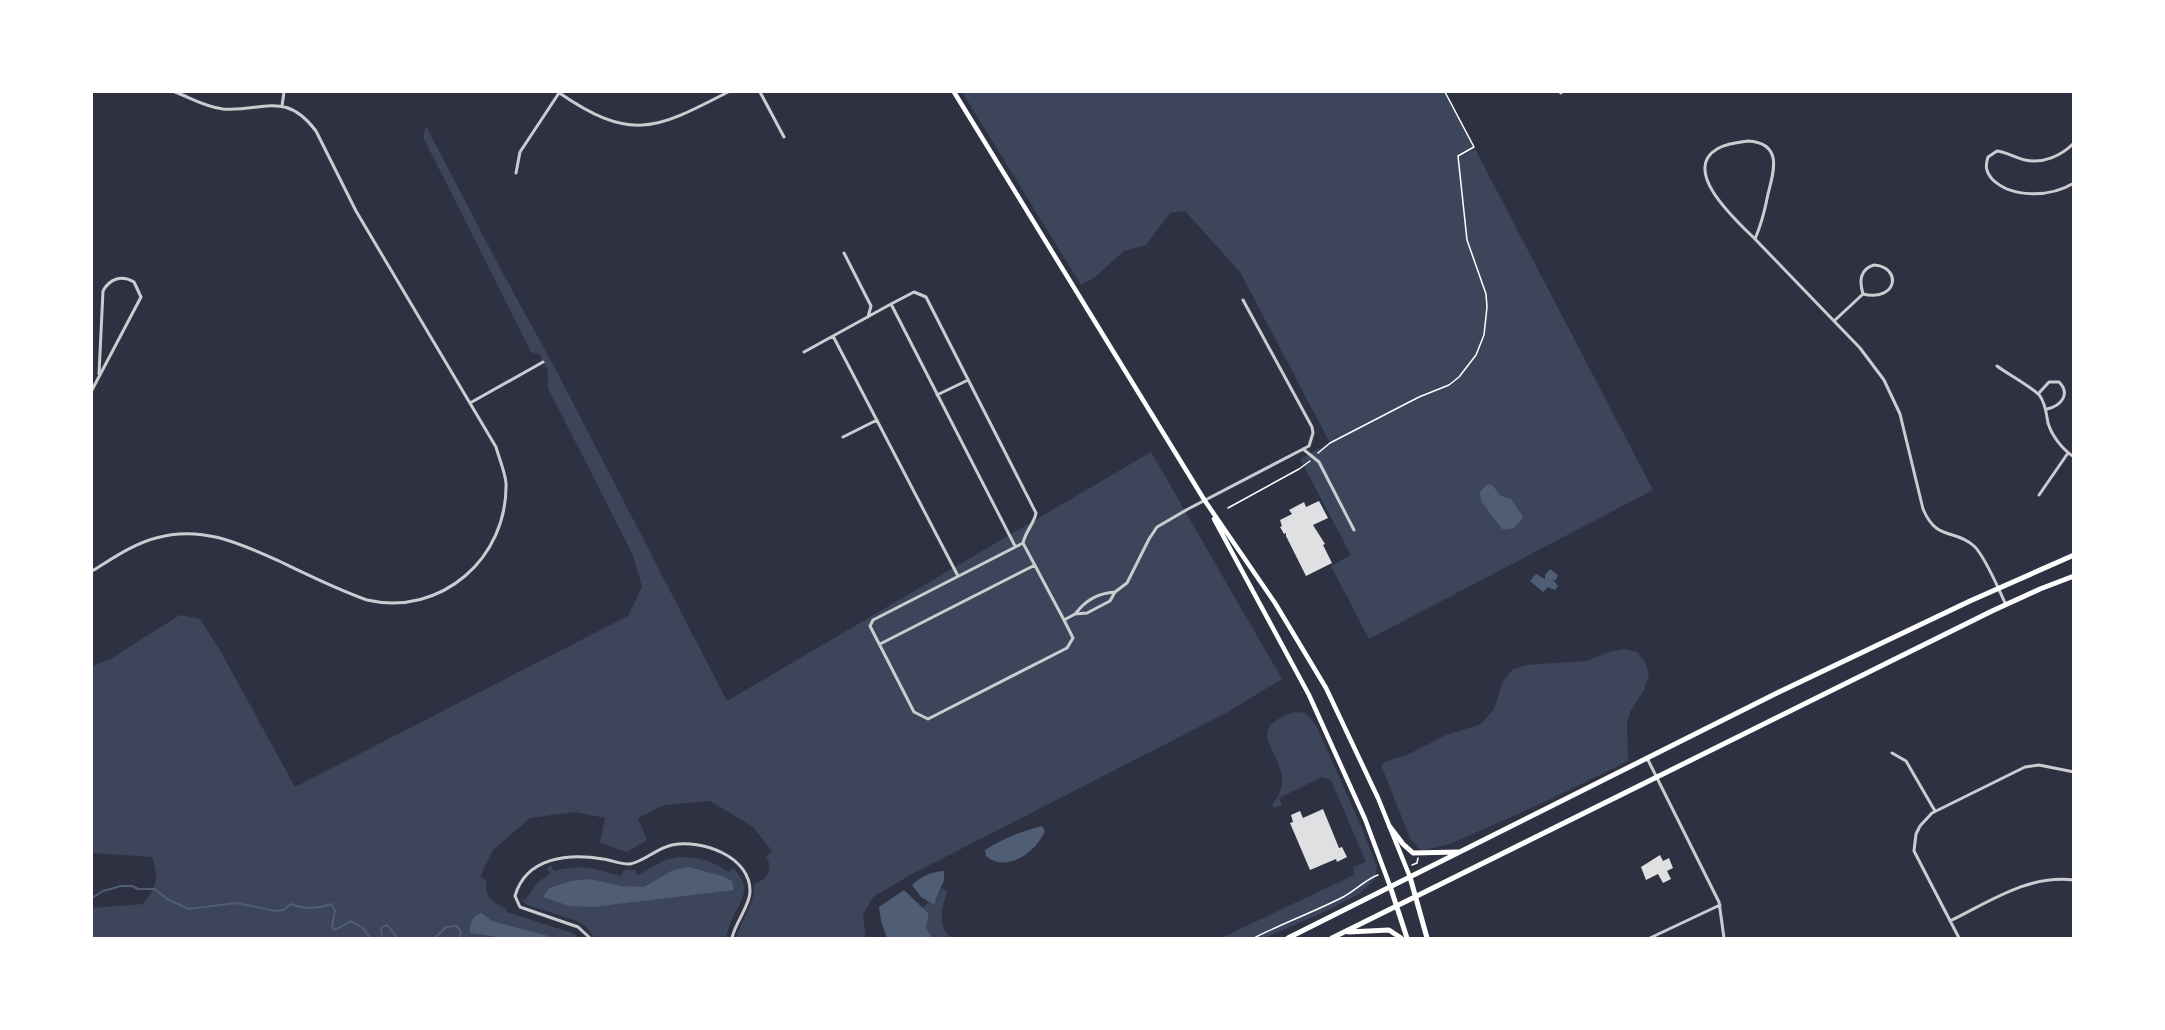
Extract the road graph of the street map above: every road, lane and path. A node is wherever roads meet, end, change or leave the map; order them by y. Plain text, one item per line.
1 (175, 92) edge
2 (284, 92) edge
3 (558, 92) edge
4 (728, 92) edge
5 (760, 92) edge
6 (954, 92) edge
7 (1445, 92) edge
8 (282, 106) junction
9 (784, 137) dead end
10 (2073, 143) edge
11 (516, 173) dead end
12 (2073, 183) edge
13 (1755, 239) junction
14 (844, 253) dead end
15 (1863, 294) junction
16 (1243, 300) dead end
17 (891, 304) junction
18 (868, 317) junction
19 (1834, 321) junction
20 (833, 336) junction
21 (804, 352) dead end
22 (543, 362) dead end
23 (1997, 366) dead end
24 (99, 374) junction
25 (968, 380) junction
26 (92, 390) edge
27 (2039, 393) junction
28 (937, 395) junction
29 (470, 403) junction
30 (2047, 409) junction
31 (877, 420) junction
32 (843, 436) dead end
33 (1303, 449) junction
34 (2068, 453) junction
35 (2073, 457) edge
36 (1313, 458) junction
37 (2039, 495) dead end
38 (1205, 501) junction
39 (1228, 508) dead end
40 (1354, 530) dead end
41 (1023, 543) junction
42 (1015, 546) junction
43 (2073, 555) edge
44 (1035, 566) junction
45 (92, 571) edge
46 (958, 576) junction
47 (2073, 576) edge
48 (1998, 589) junction
49 (1114, 592) junction
50 (1099, 596) junction
51 (1103, 604) junction
52 (2006, 605) junction
53 (1075, 614) junction
54 (1064, 620) junction
55 (880, 644) junction
56 (1892, 753) dead end
57 (1648, 760) junction
58 (2073, 772) edge
59 (1657, 778) junction
60 (1935, 811) junction
61 (1390, 827) junction
62 (1460, 852) junction
63 (1417, 863) dead end
64 (1407, 866) junction
65 (1385, 873) junction
66 (1410, 877) junction
67 (2073, 880) edge
68 (1390, 886) junction
69 (1416, 897) junction
70 (1720, 905) junction
71 (1397, 906) junction
72 (1950, 921) junction
73 (1347, 932) junction
74 (590, 939) edge
75 (732, 939) edge
76 (1254, 939) edge
77 (1288, 939) edge
78 (1332, 939) edge
79 (1401, 939) edge
80 (1407, 939) edge
81 (1427, 939) edge
82 (1650, 939) edge
83 (1724, 939) edge
84 (1959, 939) edge

1 - 8 street
2 - 8 street
3 - 4 street
3 - 11 street
5 - 9 street
6 - 38 main road
7 - 36 path
8 - 29 street
10 - 12 street
13 - 13 street
13 - 19 street
14 - 18 street
15 - 15 street
15 - 19 street
16 - 33 street
17 - 18 street
17 - 25 street
17 - 28 street
18 - 20 street
19 - 48 street
20 - 21 street
20 - 31 street
22 - 29 street
23 - 27 street
24 - 24 street
24 - 26 street
25 - 28 street
25 - 41 street
27 - 30 street
27 - 30 street
28 - 42 street
29 - 45 street
30 - 34 street
31 - 32 street
31 - 46 street
33 - 36 street
33 - 38 street
34 - 35 street
34 - 37 street
36 - 39 path
36 - 40 street
38 - 49 street
38 - 61 main road
38 - 65 main road
41 - 42 street
41 - 44 street
42 - 46 street
43 - 48 main road
44 - 54 street
44 - 55 street
46 - 55 street
47 - 52 main road
48 - 52 street
48 - 57 main road
49 - 50 street
49 - 51 street
50 - 51 street
50 - 53 street
51 - 53 street
52 - 59 main road
53 - 54 street
54 - 55 street
56 - 60 street
57 - 59 street
57 - 62 main road
58 - 60 street
59 - 69 main road
59 - 70 street
60 - 72 street
61 - 62 main road
61 - 64 main road
62 - 66 main road
63 - 64 path
64 - 66 main road
65 - 68 main road
65 - 76 path
66 - 68 main road
66 - 69 main road
67 - 72 street
68 - 71 main road
68 - 77 main road
69 - 71 main road
69 - 81 main road
70 - 82 street
70 - 83 street
71 - 73 main road
71 - 80 main road
72 - 84 street
73 - 78 main road
73 - 79 main road
74 - 75 street

